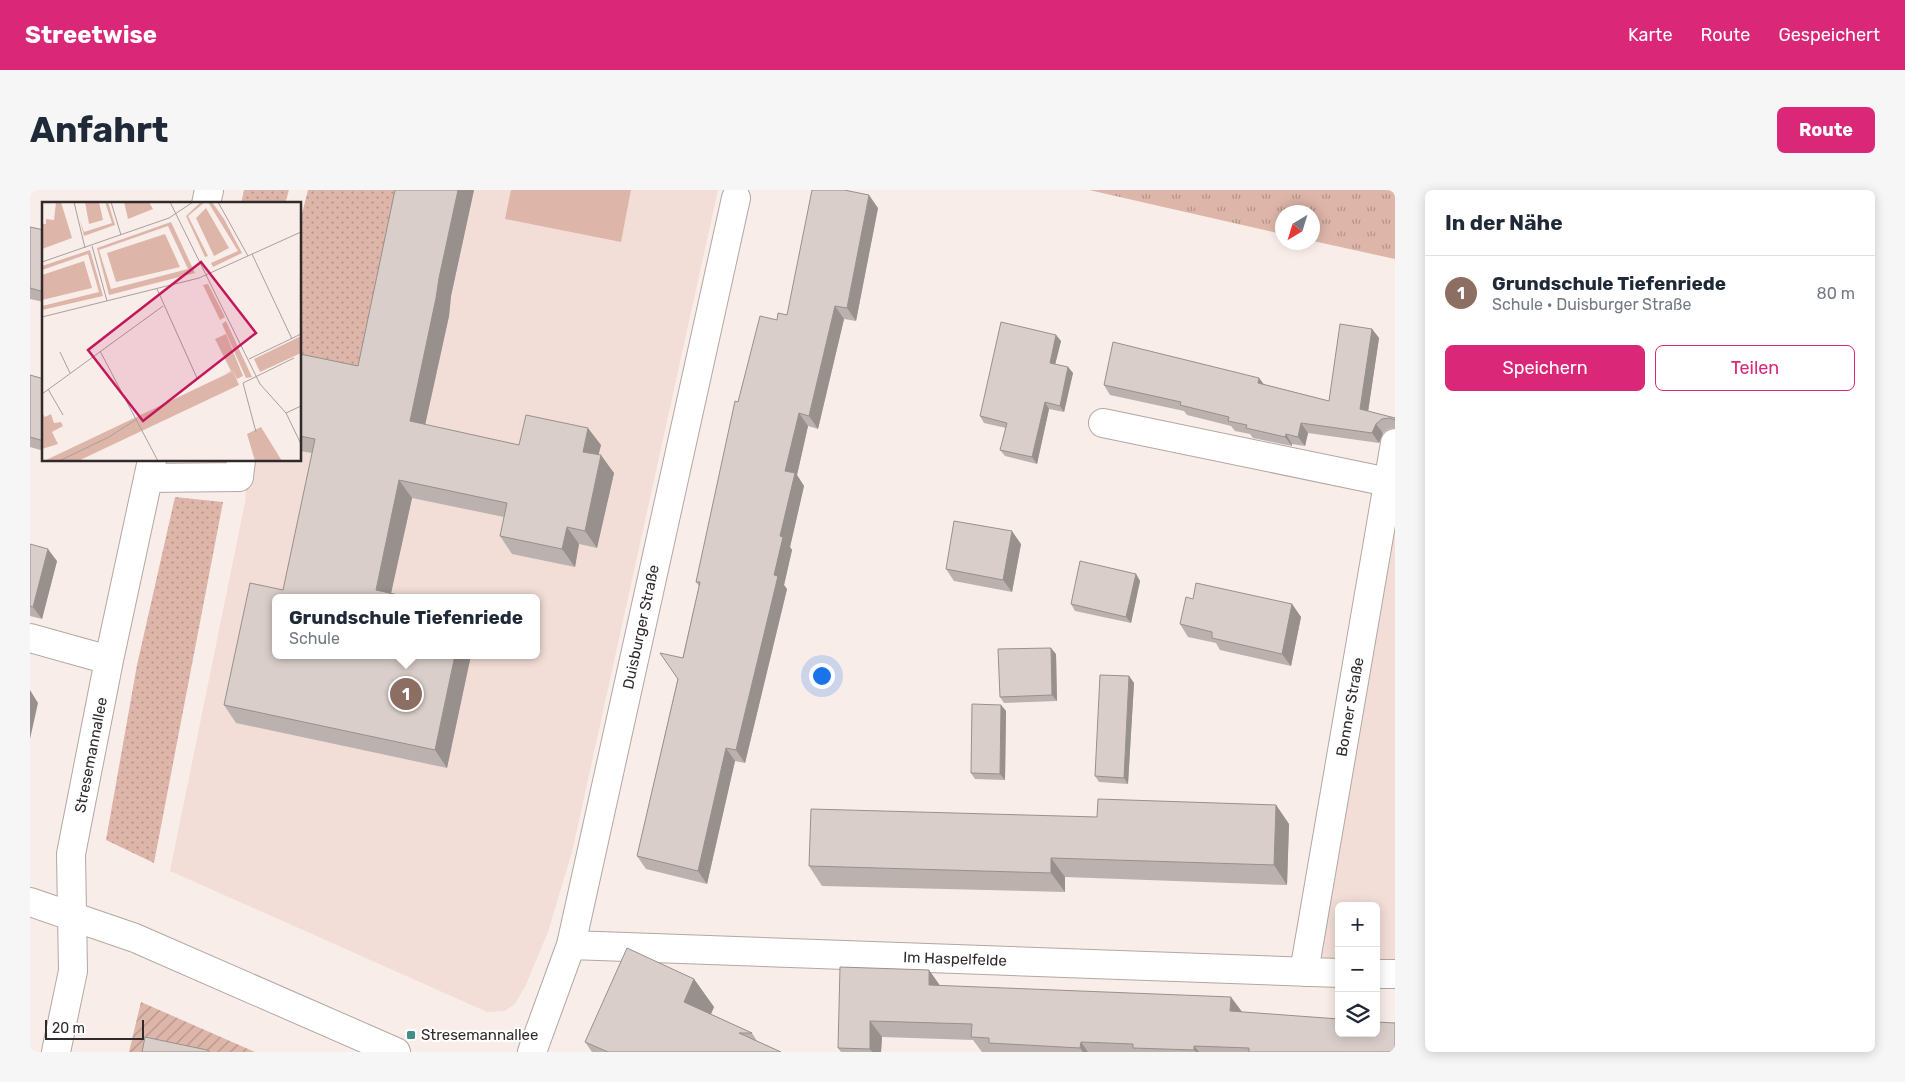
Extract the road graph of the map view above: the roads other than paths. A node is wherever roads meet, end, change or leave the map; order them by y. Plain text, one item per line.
1 (736, 198) dead end
2 (1102, 423) dead end
3 (1395, 443) edge
4 (241, 461) edge
5 (150, 469) edge
6 (1388, 482) junction
7 (30, 638) edge
8 (109, 660) junction
9 (30, 902) edge
10 (73, 916) junction
11 (571, 945) junction
12 (1304, 972) junction
13 (1335, 973) edge
14 (1380, 974) edge
15 (1395, 974) edge
16 (56, 1052) edge
17 (396, 1052) edge
18 (532, 1052) edge

1 - 11 street, Duisburger Straße
2 - 6 street
3 - 6 street, Bonner Straße
4 - 5 street
5 - 8 street, Stresemannallee
6 - 12 street, Bonner Straße
7 - 8 street
8 - 10 street, Stresemannallee
9 - 10 street
10 - 16 street, Stresemannallee
10 - 17 street
11 - 12 street, Im Haspelfelde
11 - 18 street, Duisburger Straße
12 - 13 street, Im Haspelfelde
14 - 15 street

